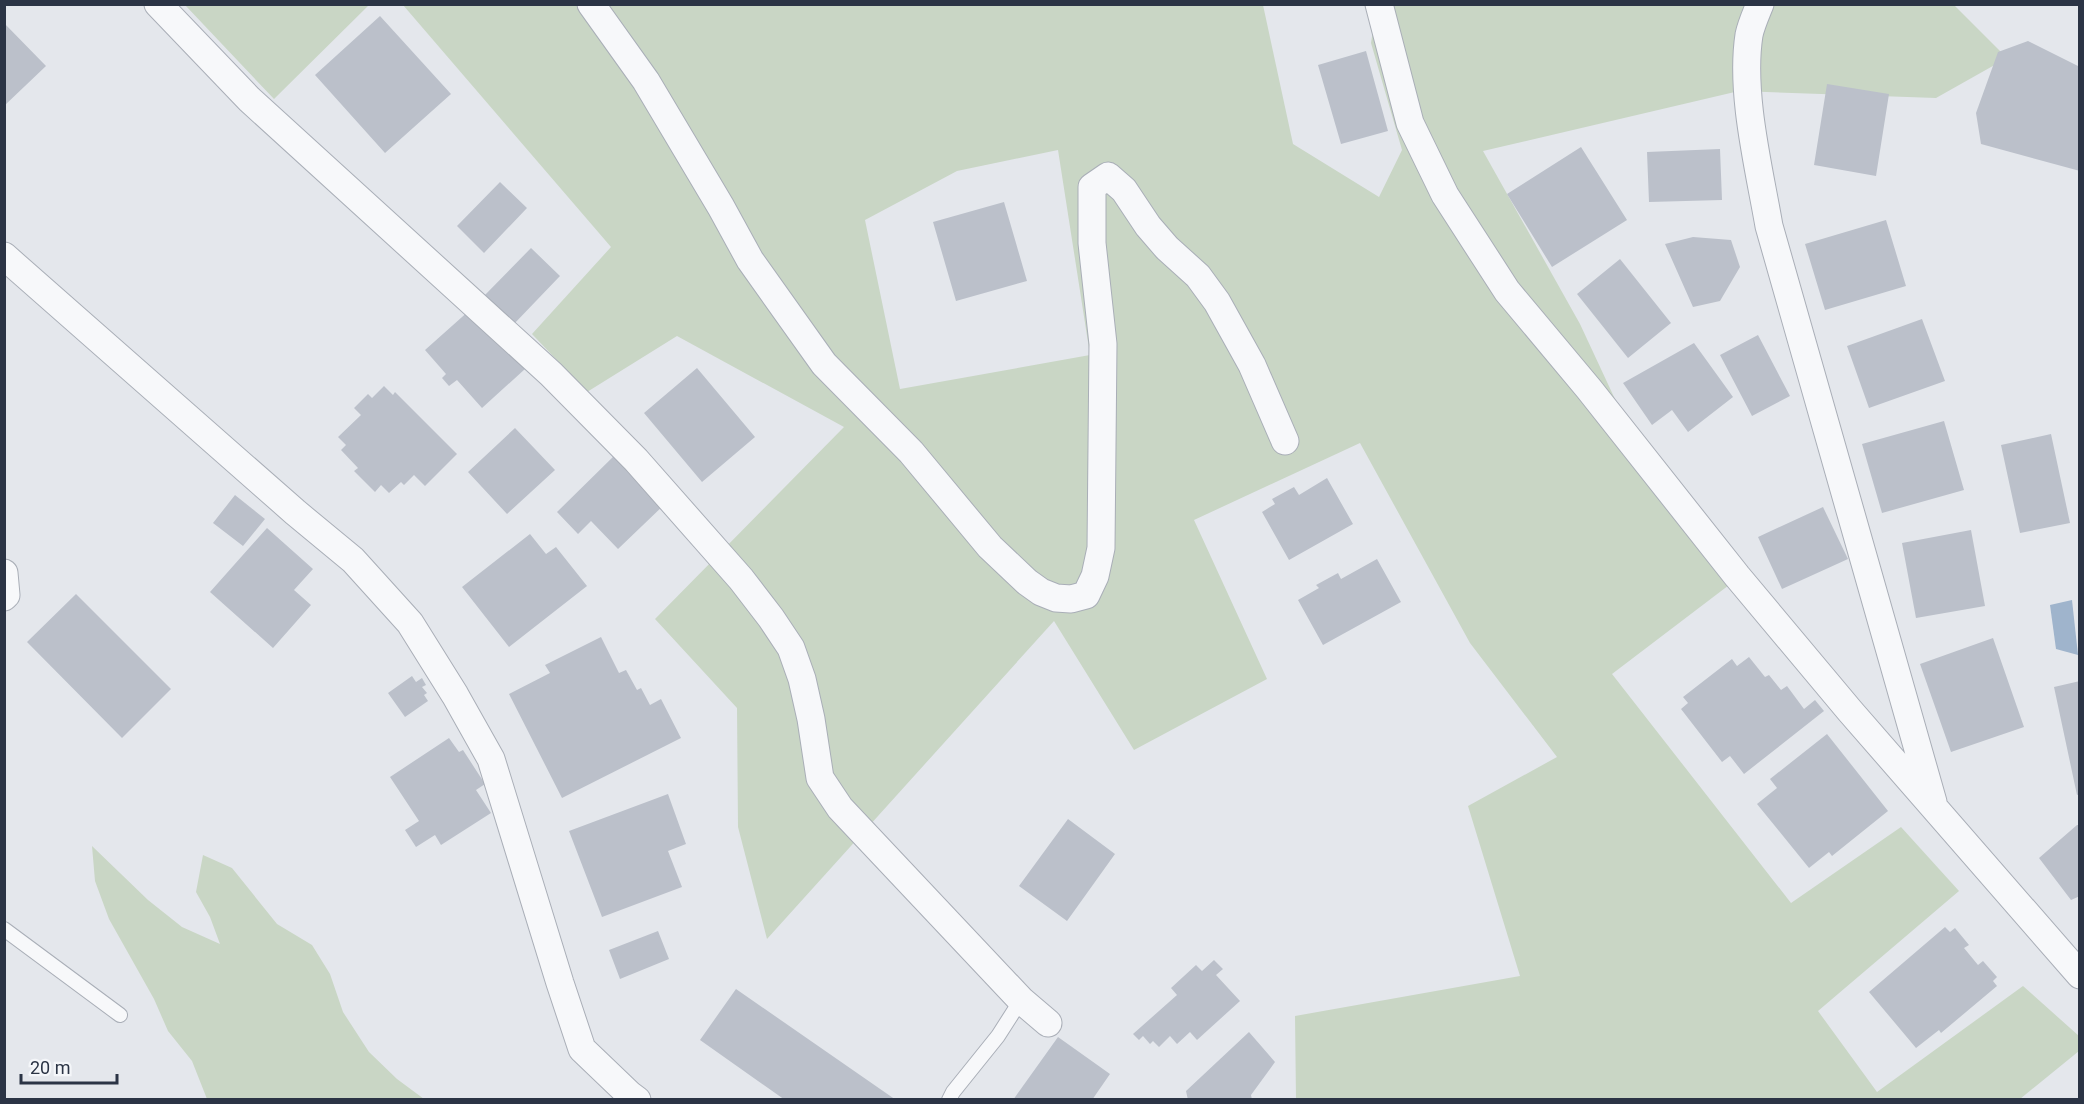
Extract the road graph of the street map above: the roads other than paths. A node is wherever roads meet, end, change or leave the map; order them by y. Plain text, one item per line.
1 (158, 4) edge
2 (591, 4) edge
3 (1379, 4) edge
4 (1760, 4) edge
5 (4, 256) edge
6 (1285, 441) dead end
7 (4, 573) edge
8 (4, 597) edge
9 (1935, 808) junction
10 (4, 929) edge
11 (2079, 975) edge
12 (1021, 1000) junction
13 (120, 1015) dead end
14 (1048, 1023) dead end
15 (637, 1100) edge
16 (949, 1100) edge

1 - 12 street
2 - 6 street
3 - 9 street
4 - 9 street
5 - 15 street
7 - 8 street
9 - 11 street
10 - 13 lane
12 - 14 street
12 - 16 lane

